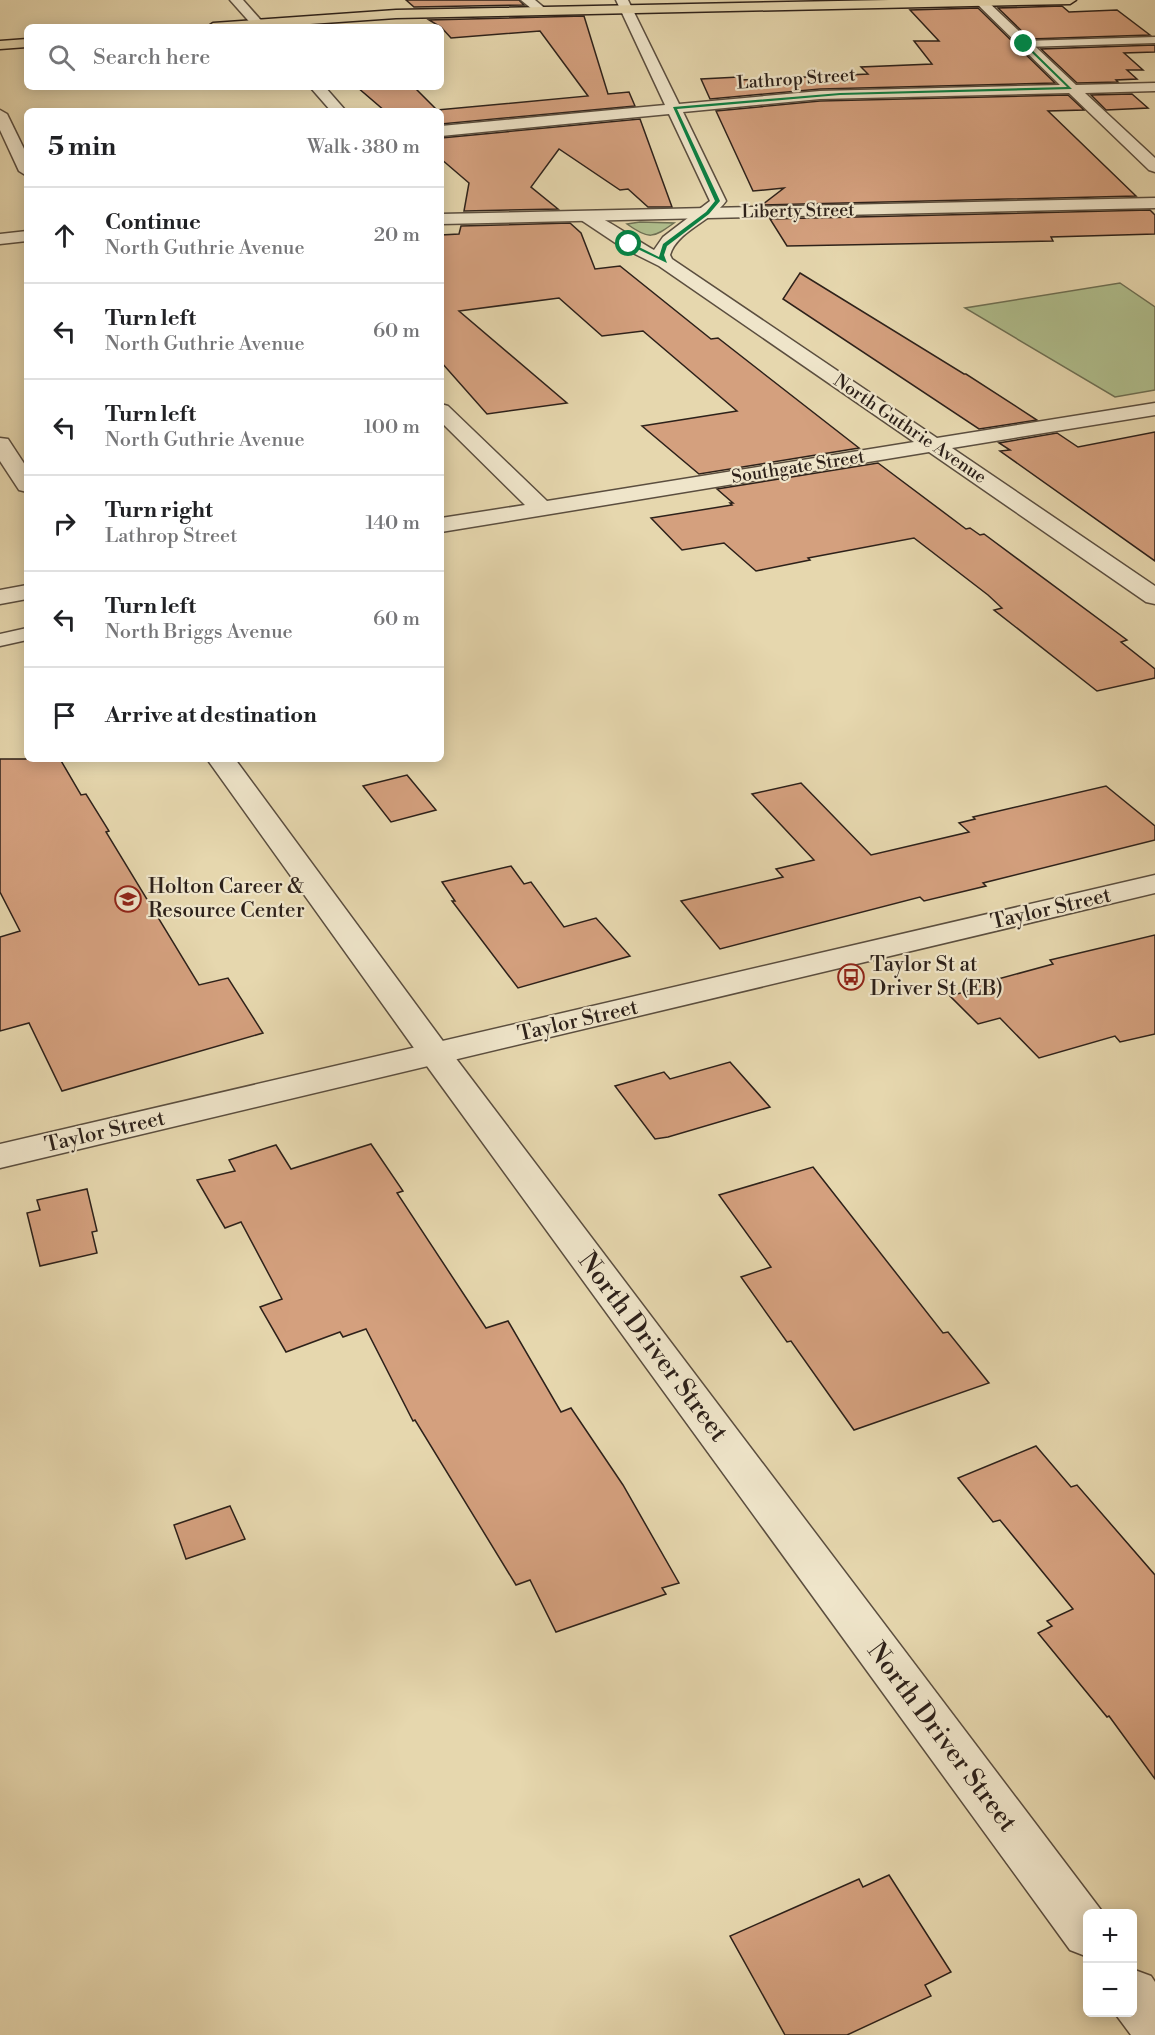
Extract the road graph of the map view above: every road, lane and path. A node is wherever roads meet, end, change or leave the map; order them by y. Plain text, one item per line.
1 (236, 0) edge
2 (527, 0) edge
3 (1070, 0) edge
4 (979, 1) edge
5 (624, 5) edge
6 (542, 10) junction
7 (258, 24) edge
8 (270, 24) edge
9 (1155, 40) edge
10 (24, 43) edge
11 (1024, 44) junction
12 (0, 45) edge
13 (1155, 87) edge
14 (1071, 88) junction
15 (319, 90) edge
16 (336, 108) edge
17 (674, 108) junction
18 (0, 114) edge
19 (3, 129) edge
20 (444, 131) edge
21 (24, 166) edge
22 (1155, 167) edge
23 (1155, 203) edge
24 (707, 213) junction
25 (587, 216) junction
26 (444, 219) edge
27 (24, 236) edge
28 (0, 239) edge
29 (665, 262) junction
30 (1155, 409) edge
31 (444, 413) edge
32 (0, 444) edge
33 (933, 445) junction
34 (24, 480) edge
35 (541, 508) junction
36 (444, 524) edge
37 (24, 593) edge
38 (0, 597) edge
39 (1155, 597) edge
40 (24, 635) edge
41 (0, 640) edge
42 (223, 762) edge
43 (1155, 884) edge
44 (436, 1055) junction
45 (0, 1156) edge
46 (1083, 1926) edge
47 (1137, 2001) edge
48 (1155, 2024) edge

1 - 7 street
2 - 6 street
3 - 4 main road
4 - 5 main road
4 - 11 street
5 - 6 main road
5 - 17 street
6 - 8 main road
9 - 11 lane
10 - 12 main road
11 - 14 street
13 - 14 street, Lathrop Street
14 - 17 street, Lathrop Street
14 - 22 street
15 - 16 street
17 - 20 street, Lathrop Street
17 - 24 street
18 - 19 street
19 - 21 street
23 - 24 street, Liberty Street
24 - 25 street, Liberty Street
24 - 29 street
25 - 26 street, Liberty Street
25 - 29 street, North Guthrie Avenue
27 - 28 street
29 - 33 street, North Guthrie Avenue
30 - 33 street, Southgate Street
31 - 35 street
32 - 34 street
33 - 35 street, Southgate Street
33 - 39 street, North Guthrie Avenue
35 - 36 street, Southgate Street
37 - 38 street
40 - 41 lane
42 - 44 street, North Driver Street
43 - 44 street, Taylor Street
44 - 45 street, Taylor Street
44 - 46 street, North Driver Street
47 - 48 street

